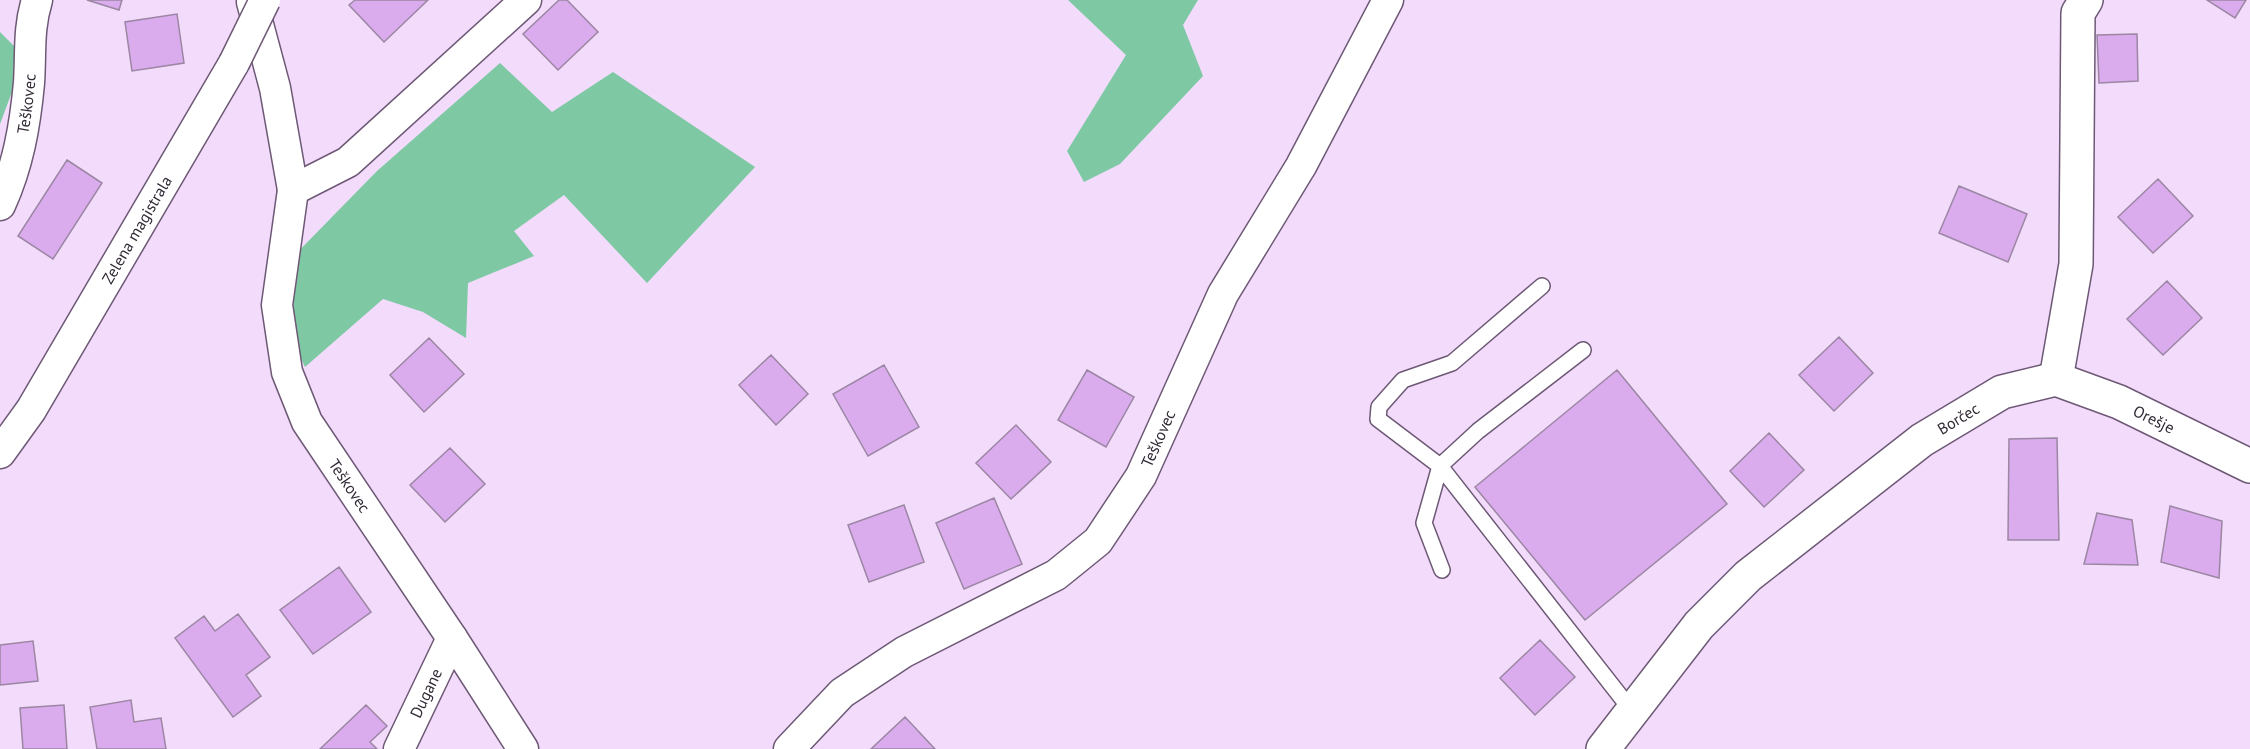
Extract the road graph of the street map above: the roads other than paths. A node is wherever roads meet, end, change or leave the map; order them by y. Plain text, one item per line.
1 (37, 0) edge
2 (251, 0) edge
3 (265, 0) edge
4 (525, 0) edge
5 (1388, 0) edge
6 (2086, 0) edge
7 (293, 190) junction
8 (0, 205) edge
9 (1542, 286) dead end
10 (1583, 350) dead end
11 (2056, 379) junction
12 (0, 453) edge
13 (1440, 466) junction
14 (2250, 466) edge
15 (1442, 570) dead end
16 (452, 638) junction
17 (1632, 711) junction
18 (399, 749) edge
19 (523, 749) edge
20 (789, 749) edge
21 (1603, 749) edge

1 - 8 street, Teškovec
2 - 7 street, Teškovec
3 - 12 street, Zelena magistrala, bridge
4 - 7 street
5 - 20 street, Teškovec
6 - 11 street
7 - 16 street, Teškovec
9 - 13 lane
10 - 13 lane
11 - 14 street, Orešje
11 - 17 street, Borčec
13 - 15 lane
13 - 17 lane
16 - 18 street, Dugane
16 - 19 street, Teškovec
17 - 21 street, Borčec

